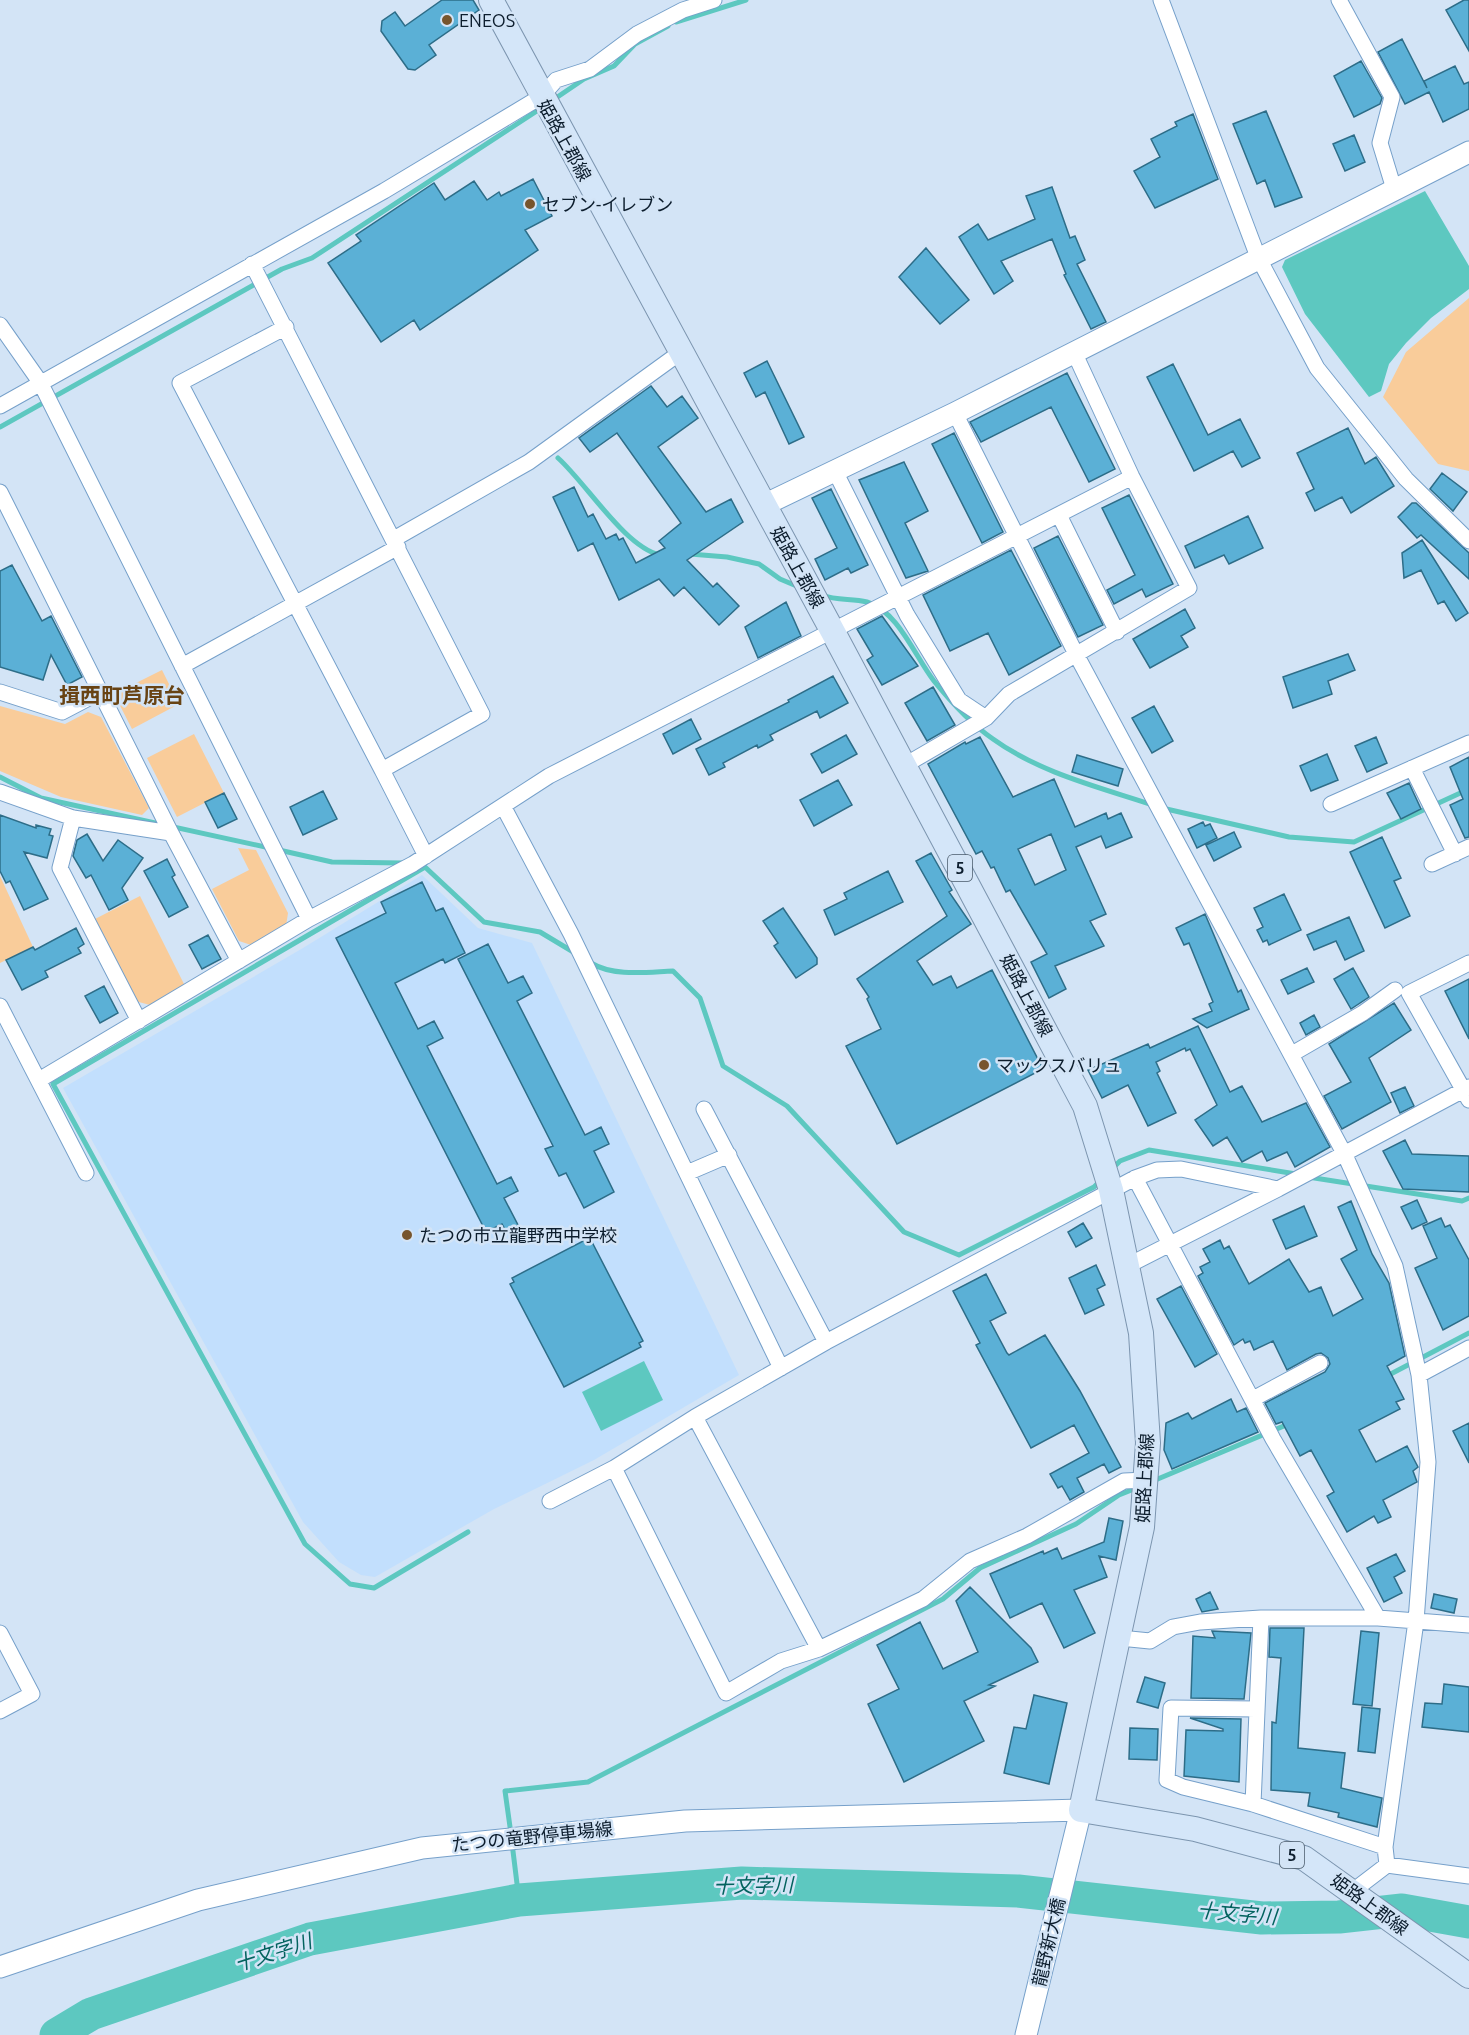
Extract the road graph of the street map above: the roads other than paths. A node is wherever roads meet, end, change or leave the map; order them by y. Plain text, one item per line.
1 (491, 0) edge
2 (714, 0) edge
3 (1161, 0) edge
4 (1339, 0) edge
5 (542, 96) junction
6 (1469, 152) edge
7 (1394, 189) junction
8 (1258, 258) junction
9 (252, 264) junction
10 (0, 325) edge
11 (286, 327) junction
12 (681, 352) junction
13 (1074, 352) junction
14 (40, 382) junction
15 (0, 406) edge
16 (955, 413) junction
17 (835, 471) junction
18 (1132, 477) junction
19 (0, 492) edge
20 (764, 505) junction
21 (1059, 515) junction
22 (1017, 537) junction
23 (1469, 541) edge
24 (396, 543) junction
25 (900, 598) junction
26 (296, 604) junction
27 (834, 632) junction
28 (1117, 632) junction
29 (1077, 656) junction
30 (182, 666) junction
31 (102, 691) junction
32 (0, 692) edge
33 (986, 718) junction
34 (1469, 742) edge
35 (904, 765) junction
36 (1412, 768) junction
37 (382, 770) junction
38 (0, 792) edge
39 (1331, 804) dead end
40 (503, 806) junction
41 (73, 818) junction
42 (171, 832) junction
43 (1469, 847) edge
44 (1455, 854) junction
45 (426, 856) junction
46 (1432, 864) dead end
47 (309, 919) junction
48 (239, 961) junction
49 (1469, 963) edge
50 (1395, 990) dead end
51 (0, 1006) edge
52 (139, 1021) junction
53 (1292, 1054) junction
54 (39, 1080) junction
55 (1467, 1092) edge
56 (704, 1109) dead end
57 (729, 1155) junction
58 (1345, 1155) junction
59 (86, 1173) dead end
60 (687, 1173) junction
61 (1135, 1178) junction
62 (1278, 1189) junction
63 (1111, 1190) junction
64 (1171, 1245) junction
65 (1127, 1266) junction
66 (826, 1342) junction
67 (1469, 1348) edge
68 (1320, 1363) dead end
69 (781, 1368) junction
70 (1419, 1375) junction
71 (1253, 1399) junction
72 (695, 1417) junction
73 (614, 1468) junction
74 (1146, 1480) junction
75 (550, 1501) dead end
76 (1261, 1618) junction
77 (1378, 1618) junction
78 (1416, 1621) junction
79 (1469, 1625) edge
80 (0, 1633) edge
81 (1120, 1638) junction
82 (819, 1649) junction
83 (1256, 1709) junction
84 (0, 1711) edge
85 (1252, 1804) junction
86 (1081, 1810) junction
87 (1385, 1847) junction
88 (1387, 1865) junction
89 (1469, 1876) edge
90 (1353, 1891) junction
91 (0, 1967) edge
92 (1469, 1976) edge
93 (1026, 2035) edge

1 - 5 main road, 姫路上郡線 / 5
2 - 5 street
3 - 8 street
4 - 7 street
5 - 9 street
5 - 12 main road, 姫路上郡線 / 5
6 - 7 main road
7 - 8 main road
8 - 13 main road
8 - 23 street
9 - 11 street
9 - 14 street
10 - 14 street
11 - 24 street
11 - 26 street
12 - 20 main road, 姫路上郡線 / 5
12 - 24 street
13 - 16 main road
13 - 18 street
14 - 15 street
14 - 30 street
16 - 17 main road
16 - 22 street
17 - 20 main road
17 - 25 street
18 - 21 street
18 - 28 street
19 - 31 street
20 - 27 main road, 姫路上郡線 / 5
21 - 22 street
21 - 28 street
22 - 25 street
22 - 29 street
24 - 26 street
24 - 37 street
25 - 27 street
25 - 33 street
26 - 30 street
26 - 37 street
27 - 35 main road, 姫路上郡線 / 5
27 - 40 street
28 - 29 street
29 - 33 street
29 - 53 street
30 - 47 street
31 - 32 street
31 - 42 street
33 - 35 street
34 - 36 street
35 - 63 main road, 姫路上郡線 / 5
36 - 39 street
36 - 44 street
37 - 45 street
38 - 41 street
40 - 45 street
40 - 60 street
41 - 42 street
41 - 52 street
42 - 48 street
43 - 44 street
44 - 46 street
45 - 47 street
47 - 48 street
48 - 52 street
49 - 55 street
50 - 53 street
51 - 54 street
52 - 54 street
53 - 58 street
54 - 59 street
55 - 58 street
56 - 57 street
57 - 60 street
57 - 66 street
58 - 62 street
58 - 70 street
60 - 69 street
61 - 62 street
61 - 63 street
61 - 64 street
62 - 64 street
63 - 65 main road, 姫路上郡線 / 5
63 - 66 street
64 - 65 street
64 - 71 street
65 - 74 main road, 姫路上郡線 / 5
66 - 69 street
67 - 70 street
68 - 71 street
69 - 72 street
70 - 78 street
71 - 77 street
72 - 73 street
72 - 82 street
73 - 75 street
73 - 82 street
74 - 81 main road, 姫路上郡線 / 5
74 - 82 street
76 - 77 street
76 - 81 street
76 - 83 street
77 - 78 street
78 - 79 street
78 - 87 street
80 - 84 street
81 - 86 main road, 姫路上郡線 / 5
83 - 85 street
83 - 85 street
85 - 87 street
86 - 90 main road, 姫路上郡線 / 5
86 - 91 main road, たつの竜野停車場線
86 - 93 main road, 龍野新大橋
87 - 88 street
88 - 89 street
88 - 90 street
90 - 92 main road, 姫路上郡線 / 5

